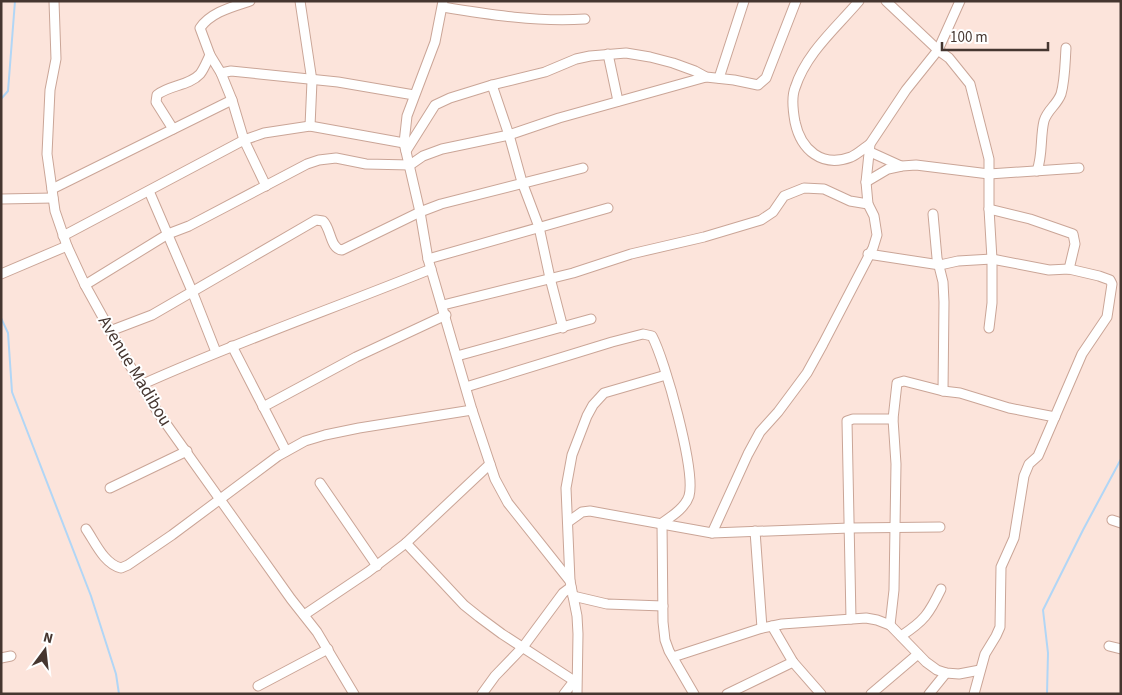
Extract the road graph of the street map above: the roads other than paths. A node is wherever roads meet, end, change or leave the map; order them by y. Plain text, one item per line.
1 (54, 1) edge
2 (250, 1) edge
3 (300, 1) edge
4 (744, 1) edge
5 (796, 1) edge
6 (859, 1) edge
7 (886, 1) edge
8 (960, 1) edge
9 (443, 4) edge
10 (585, 19) dead end
11 (1066, 48) dead end
12 (938, 50) junction
13 (608, 54) junction
14 (210, 55) junction
15 (220, 73) junction
16 (706, 77) junction
17 (719, 78) junction
18 (312, 80) junction
19 (492, 85) junction
20 (414, 95) junction
21 (232, 100) junction
22 (618, 101) junction
23 (310, 126) junction
24 (173, 129) junction
25 (509, 135) junction
26 (244, 140) junction
27 (405, 147) junction
28 (869, 148) junction
29 (410, 165) junction
30 (902, 166) junction
31 (583, 168) dead end
32 (1079, 168) dead end
33 (1037, 171) junction
34 (989, 174) junction
35 (522, 182) junction
36 (866, 182) junction
37 (266, 186) junction
38 (149, 191) junction
39 (52, 194) junction
40 (1, 199) edge
41 (868, 204) junction
42 (608, 208) dead end
43 (989, 209) junction
44 (420, 212) junction
45 (933, 214) dead end
46 (539, 227) junction
47 (168, 234) junction
48 (63, 236) junction
49 (67, 246) junction
50 (868, 254) junction
51 (428, 259) junction
52 (992, 259) junction
53 (940, 265) junction
54 (1069, 268) junction
55 (431, 269) junction
56 (1, 274) edge
57 (550, 278) junction
58 (85, 285) junction
59 (192, 291) junction
60 (443, 305) junction
61 (446, 315) junction
62 (590, 319) dead end
63 (563, 328) junction
64 (989, 328) dead end
65 (110, 331) junction
66 (232, 346) junction
67 (216, 352) junction
68 (457, 356) junction
69 (666, 374) junction
70 (141, 385) junction
71 (466, 387) junction
72 (943, 391) junction
73 (263, 407) junction
74 (472, 410) junction
75 (1055, 417) junction
76 (893, 419) junction
77 (187, 451) junction
78 (286, 451) junction
79 (490, 464) junction
80 (320, 483) dead end
81 (110, 488) dead end
82 (221, 499) junction
83 (568, 522) junction
84 (662, 523) junction
85 (940, 527) dead end
86 (850, 528) junction
87 (894, 528) junction
88 (86, 529) dead end
89 (756, 531) junction
90 (712, 533) junction
91 (406, 543) junction
92 (377, 566) junction
93 (571, 588) junction
94 (940, 590) dead end
95 (663, 606) junction
96 (304, 615) junction
97 (851, 619) junction
98 (890, 625) junction
99 (772, 626) junction
100 (762, 628) junction
101 (901, 636) junction
102 (1109, 646) dead end
103 (523, 647) junction
104 (328, 649) junction
105 (1121, 649) edge
106 (918, 654) junction
107 (11, 656) dead end
108 (1, 658) edge
109 (673, 658) junction
110 (793, 662) junction
111 (980, 670) junction
112 (946, 673) junction
113 (575, 681) junction
114 (258, 686) dead end
115 (354, 694) edge
116 (482, 694) edge
117 (564, 694) edge
118 (577, 694) edge
119 (694, 694) edge
120 (727, 694) edge
121 (821, 694) edge
122 (871, 694) edge
123 (929, 694) edge
124 (974, 694) edge

1 - 39 street, Avenue Madibou
2 - 14 street
3 - 18 street
4 - 17 street
5 - 17 street
6 - 28 street
7 - 12 street
8 - 12 street
9 - 10 street
9 - 20 street
11 - 33 street
12 - 28 street
12 - 34 street
13 - 16 street
13 - 19 street
13 - 22 street
14 - 15 street
14 - 24 street
15 - 18 street
15 - 21 street
16 - 17 street
16 - 22 street
18 - 20 street
18 - 23 street
19 - 25 street
19 - 27 street
20 - 27 street
21 - 24 street
21 - 26 street
22 - 25 street
23 - 26 street
23 - 27 street
24 - 39 street
25 - 29 street
25 - 35 street
26 - 37 street
26 - 38 street
27 - 29 street
28 - 30 street
28 - 36 street
29 - 37 street
29 - 44 street
30 - 34 street
30 - 36 street
31 - 35 street
32 - 33 street
33 - 34 street
34 - 43 street
35 - 44 street
35 - 46 street
36 - 41 street
37 - 47 street
38 - 47 street
38 - 48 street
39 - 40 street
39 - 48 street, Avenue Madibou
41 - 50 street
41 - 57 street
42 - 46 street
43 - 52 street
43 - 54 street
44 - 51 street
44 - 59 street
45 - 53 street
46 - 51 street
46 - 57 street
47 - 58 street
47 - 59 street
48 - 49 street, Avenue Madibou
49 - 56 street
49 - 58 street, Avenue Madibou
50 - 53 street
50 - 90 street
51 - 55 street
52 - 53 street
52 - 54 street
52 - 64 street
53 - 72 street
54 - 75 street
55 - 60 street
55 - 66 street
57 - 60 street
57 - 63 street
58 - 65 street, Avenue Madibou
59 - 65 street
59 - 67 street
60 - 61 street
61 - 68 street
61 - 73 street
62 - 63 street
63 - 68 street
65 - 70 street, Avenue Madibou
66 - 67 street
66 - 73 street
67 - 70 street
68 - 71 street
69 - 71 street
69 - 83 street
69 - 84 street
70 - 77 street, Avenue Madibou
71 - 74 street
72 - 75 street
72 - 76 street
73 - 78 street
74 - 78 street
74 - 79 street
75 - 111 street
76 - 86 street
76 - 87 street
77 - 81 street
77 - 82 street, Avenue Madibou
78 - 82 street
79 - 91 street
79 - 93 street
80 - 92 street
82 - 88 street
82 - 96 street, Avenue Madibou
83 - 84 street
83 - 93 street
84 - 90 street
84 - 95 street
85 - 87 street
86 - 87 street
86 - 89 street
86 - 97 street
87 - 98 street
89 - 90 street
89 - 100 street
91 - 92 street
91 - 103 street
92 - 96 street
93 - 95 street
93 - 103 street
93 - 113 street
94 - 101 street
95 - 109 street
96 - 104 street, Avenue Madibou
97 - 98 street
97 - 99 street
98 - 101 street
99 - 100 street
99 - 110 street
100 - 109 street
101 - 106 street
102 - 105 street
103 - 113 street
103 - 116 street
104 - 114 street
104 - 115 street, Avenue Madibou
106 - 112 street
106 - 122 street
107 - 108 street
109 - 119 street
110 - 120 street
110 - 121 street
111 - 112 street
111 - 124 street
112 - 123 street
113 - 117 street
113 - 118 street

